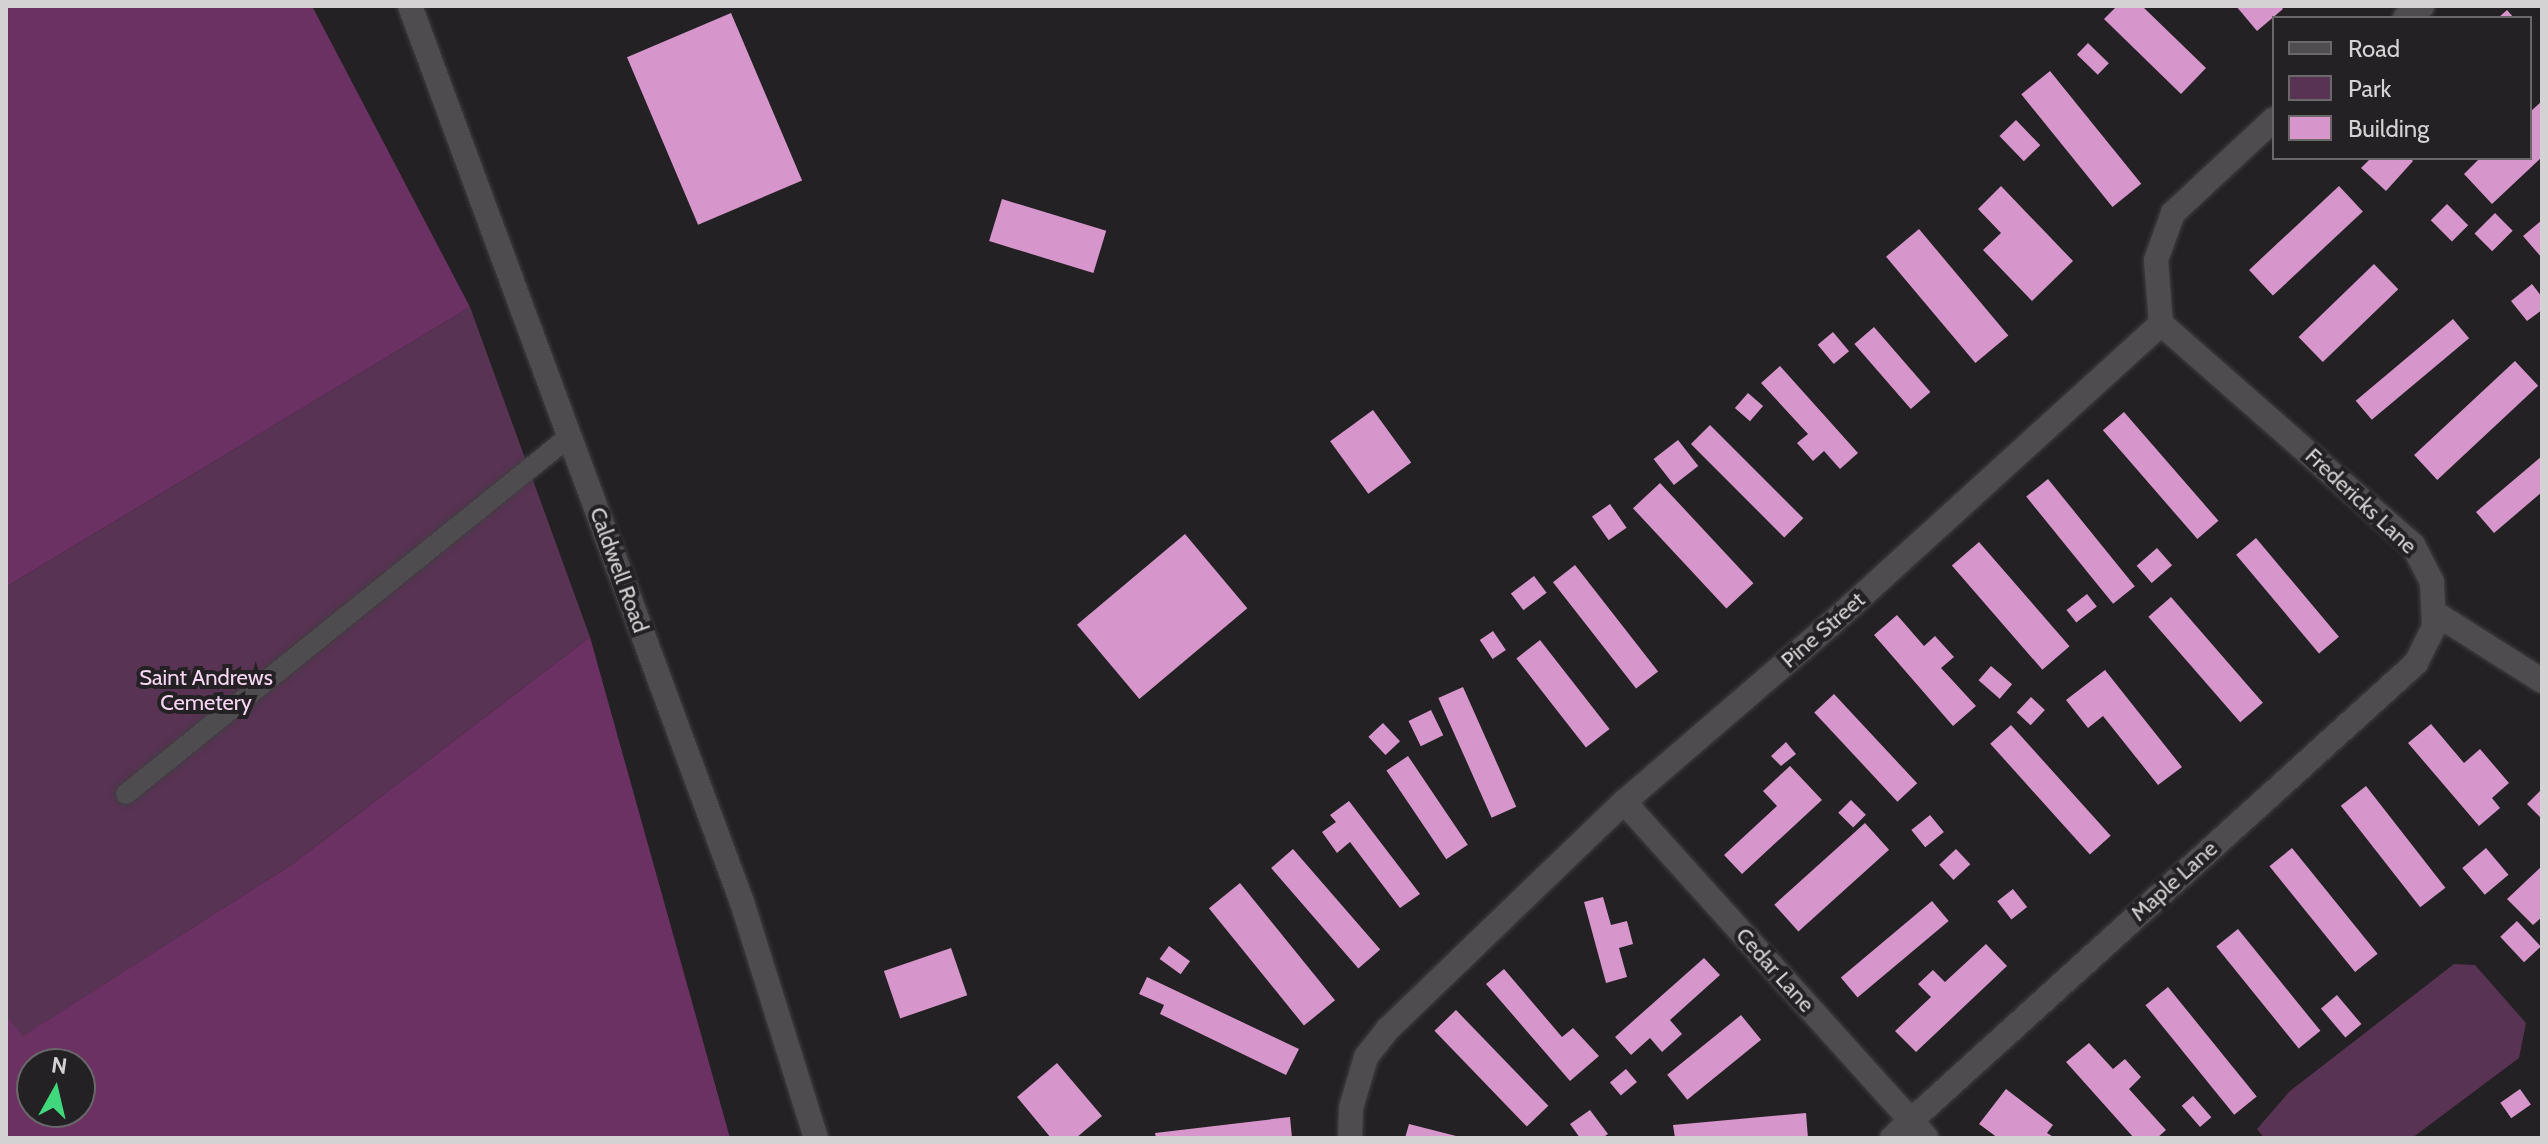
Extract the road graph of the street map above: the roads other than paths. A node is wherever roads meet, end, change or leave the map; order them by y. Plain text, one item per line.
1 (410, 6) edge
2 (2272, 121) edge
3 (2161, 324) junction
4 (570, 436) junction
5 (2435, 613) junction
6 (2542, 681) edge
7 (126, 794) dead end
8 (1624, 802) junction
9 (1909, 1120) junction
10 (816, 1138) edge
11 (1350, 1138) edge
12 (1892, 1138) edge
13 (1927, 1138) edge

1 - 4 street, Caldwell Road
2 - 3 street
3 - 5 street, Fredericks Lane
3 - 8 street, Pine Street
4 - 7 lane
4 - 10 street, Caldwell Road
5 - 6 street
5 - 9 street, Maple Lane
8 - 9 street, Cedar Lane
8 - 11 street, Pine Street
9 - 12 street, Maple Lane
9 - 13 street, Cedar Lane

